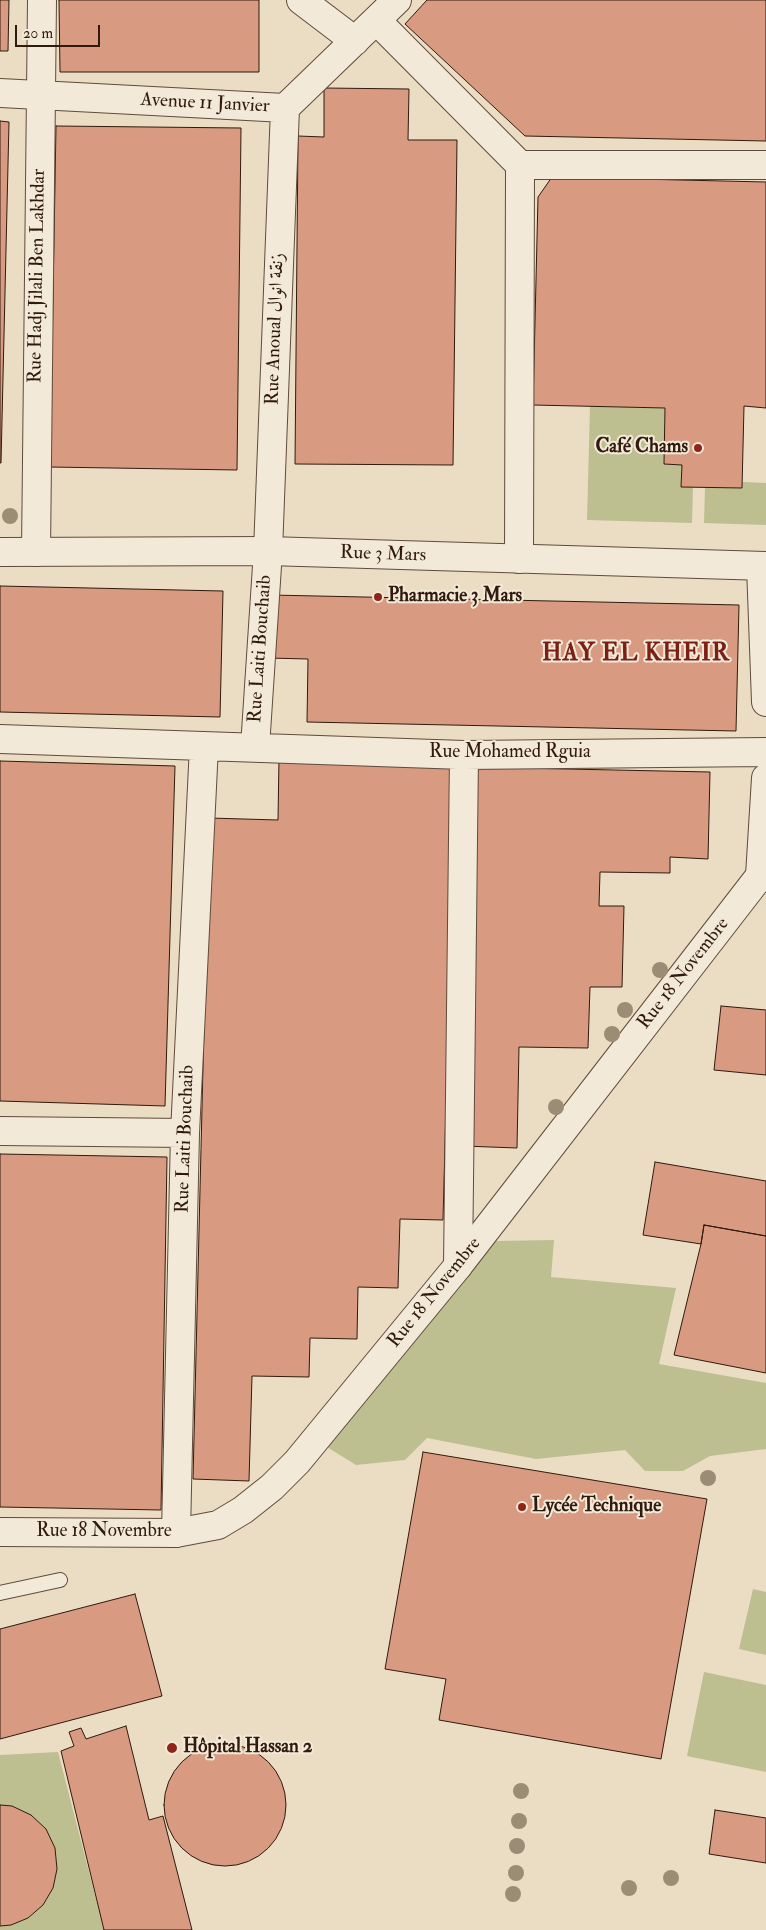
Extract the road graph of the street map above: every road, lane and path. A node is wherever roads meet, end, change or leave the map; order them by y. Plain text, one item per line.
1 (42, 0) edge
2 (301, 0) edge
3 (397, 0) edge
4 (377, 21) junction
5 (356, 42) junction
6 (0, 94) edge
7 (40, 94) junction
8 (285, 108) junction
9 (520, 165) junction
10 (766, 165) edge
11 (268, 551) junction
12 (0, 552) edge
13 (36, 552) junction
14 (519, 559) junction
15 (764, 566) edge
16 (766, 702) edge
17 (0, 739) edge
18 (204, 746) junction
19 (255, 746) junction
20 (766, 752) edge
21 (464, 755) junction
22 (766, 778) edge
23 (763, 872) edge
24 (0, 1131) edge
25 (185, 1134) junction
26 (458, 1266) junction
27 (0, 1532) edge
28 (176, 1533) junction
29 (60, 1580) dead end
30 (0, 1593) edge

1 - 7 street, Rue Hadj Jilali Ben Lakhdar
2 - 5 street
3 - 4 street, Avenue 11 Janvier
4 - 5 street, Avenue 11 Janvier
4 - 9 street
5 - 8 street, Avenue 11 Janvier
6 - 7 street, Avenue 11 Janvier
7 - 8 street, Avenue 11 Janvier
7 - 13 street, Rue Hadj Jilali Ben Lakhdar
8 - 11 street, Rue Anoual زنقة انوال
9 - 10 street
9 - 14 street
11 - 13 street, Rue 3 Mars
11 - 14 street, Rue 3 Mars
11 - 19 street, Rue Laiti Bouchaib
12 - 13 street, Rue 3 Mars
14 - 15 street, Rue 3 Mars
15 - 16 street
17 - 18 street, Rue Mohamed Rguia
18 - 19 street, Rue Mohamed Rguia
18 - 25 street, Rue Laiti Bouchaib
19 - 21 street, Rue Mohamed Rguia
20 - 21 street, Rue Mohamed Rguia
21 - 26 street
22 - 23 street
23 - 26 street, Rue 18 Novembre
24 - 25 street
25 - 28 street, Rue Laiti Bouchaib
26 - 28 street, Rue 18 Novembre
27 - 28 street, Rue 18 Novembre
29 - 30 lane

